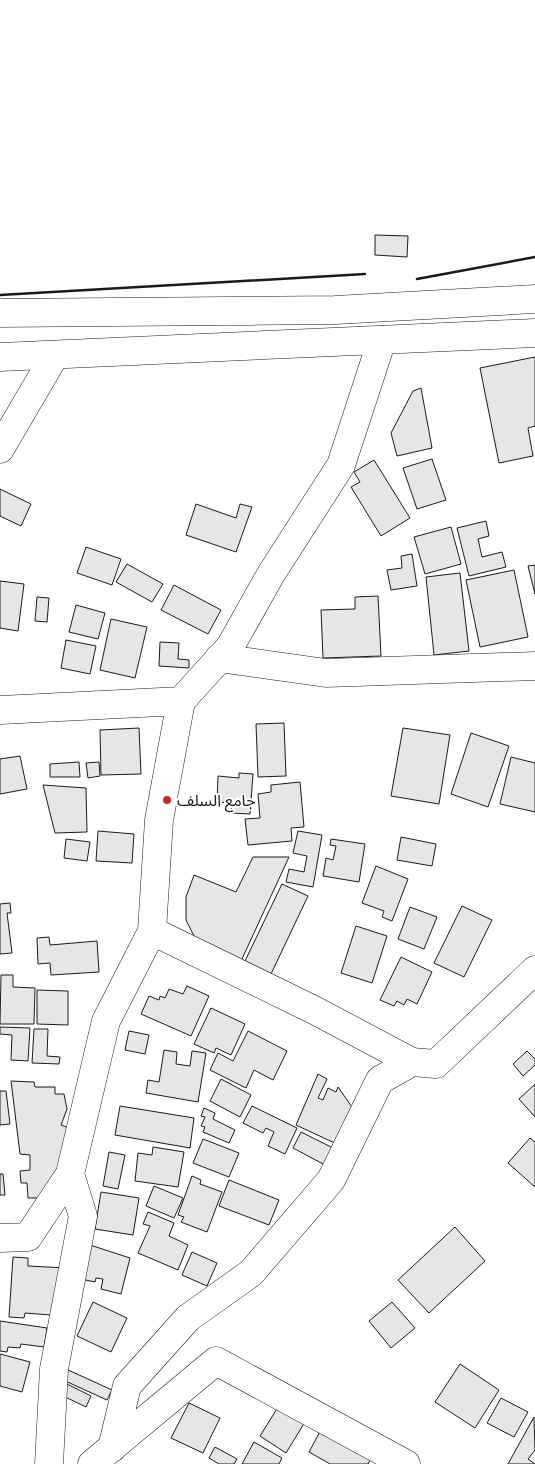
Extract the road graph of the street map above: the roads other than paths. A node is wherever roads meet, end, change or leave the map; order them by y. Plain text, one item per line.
1 (535, 298) edge
2 (0, 313) edge
3 (535, 333) edge
4 (382, 340) junction
5 (55, 355) junction
6 (0, 357) edge
7 (0, 449) edge
8 (219, 658) junction
9 (535, 666) edge
10 (181, 701) junction
11 (0, 710) edge
12 (152, 931) junction
13 (535, 970) edge
14 (412, 1062) junction
15 (70, 1174) junction
16 (0, 1238) edge
17 (102, 1456) edge
18 (49, 1464) edge
19 (405, 1464) edge

1 - 2 street
3 - 4 street
4 - 5 street
4 - 8 street
5 - 6 street
5 - 7 street
8 - 9 street
8 - 10 street
10 - 11 street
10 - 12 street
12 - 14 street
12 - 15 street
13 - 14 street
14 - 17 street
15 - 16 street
15 - 18 street
17 - 19 street

